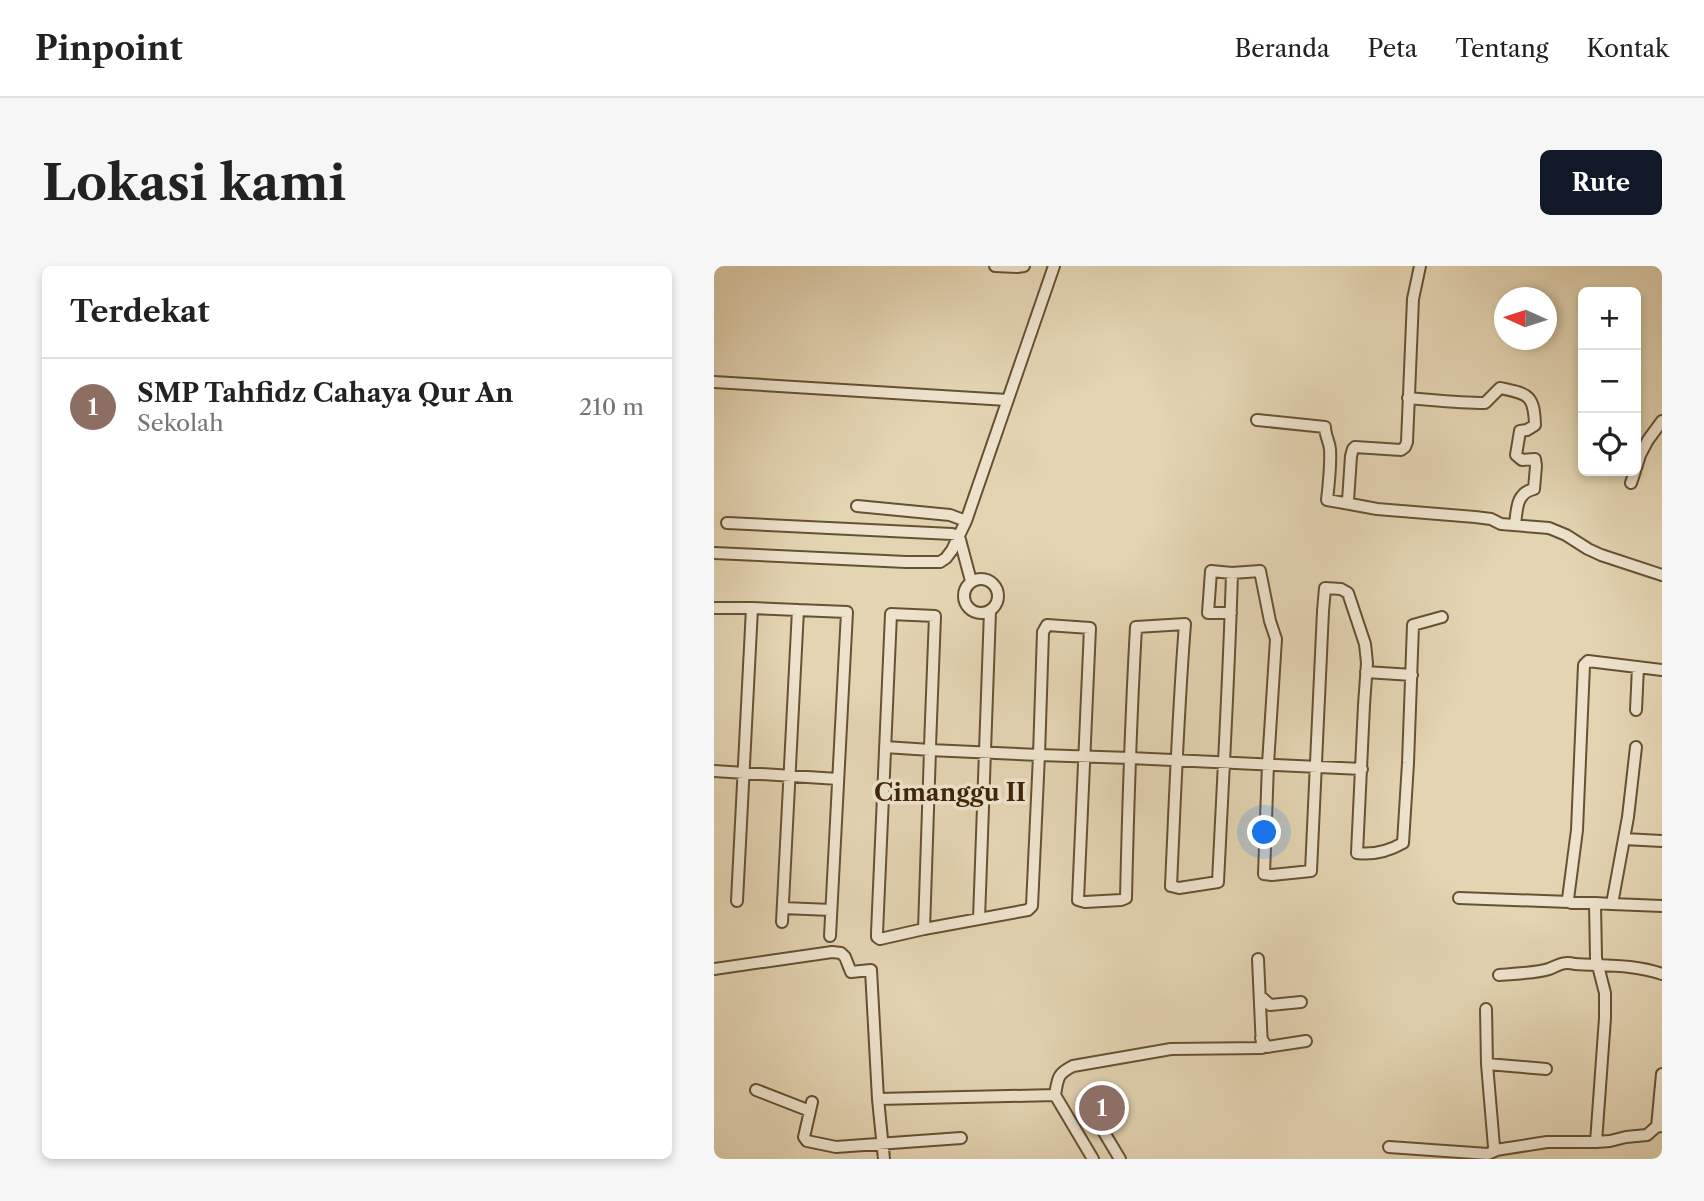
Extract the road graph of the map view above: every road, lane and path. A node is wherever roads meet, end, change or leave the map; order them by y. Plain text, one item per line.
1 (995, 266) edge
2 (1024, 266) edge
3 (1054, 266) edge
4 (1420, 266) edge
5 (714, 382) edge
6 (1408, 398) junction
7 (1007, 400) junction
8 (1257, 420) dead end
9 (1662, 421) edge
10 (1641, 453) edge
11 (1633, 476) edge
12 (1631, 483) dead end
13 (1350, 504) junction
14 (857, 506) dead end
15 (965, 521) junction
16 (727, 523) dead end
17 (1515, 525) junction
18 (960, 536) junction
19 (714, 553) edge
20 (1232, 573) junction
21 (1662, 575) edge
22 (971, 581) junction
23 (714, 608) edge
24 (752, 608) junction
25 (798, 610) junction
26 (990, 611) junction
27 (1231, 613) junction
28 (1442, 617) dead end
29 (1639, 667) junction
30 (1662, 670) edge
31 (1367, 673) junction
32 (1412, 675) junction
33 (1636, 710) dead end
34 (885, 747) junction
35 (1636, 747) dead end
36 (930, 750) junction
37 (984, 752) junction
38 (1040, 755) junction
39 (1083, 756) junction
40 (1130, 758) junction
41 (1176, 760) junction
42 (1224, 762) junction
43 (1268, 764) junction
44 (1315, 766) junction
45 (1362, 769) junction
46 (714, 771) edge
47 (744, 773) junction
48 (790, 776) junction
49 (838, 779) junction
50 (1624, 839) junction
51 (1662, 841) edge
52 (1459, 898) dead end
53 (737, 901) dead end
54 (1570, 902) junction
55 (1595, 903) junction
56 (1612, 904) junction
57 (1662, 906) edge
58 (783, 908) junction
59 (831, 910) junction
60 (979, 919) junction
61 (782, 922) dead end
62 (924, 929) junction
63 (830, 936) dead end
64 (1258, 959) dead end
65 (1598, 966) junction
66 (714, 969) edge
67 (1662, 974) edge
68 (1499, 975) dead end
69 (1260, 996) junction
70 (1301, 1002) dead end
71 (1486, 1009) dead end
72 (1261, 1038) junction
73 (1306, 1041) dead end
74 (1487, 1065) junction
75 (1546, 1069) dead end
76 (1662, 1074) edge
77 (756, 1090) dead end
78 (1055, 1095) junction
79 (878, 1100) junction
80 (1099, 1124) dead end
81 (1660, 1126) edge
82 (961, 1138) dead end
83 (1596, 1142) junction
84 (882, 1143) junction
85 (1389, 1147) dead end
86 (1495, 1154) edge
87 (884, 1159) edge
88 (1093, 1159) edge
89 (1120, 1159) edge

1 - 2 street
3 - 7 street
4 - 6 street
5 - 7 street
6 - 13 street
6 - 17 street
7 - 15 street
8 - 13 street
9 - 10 street
11 - 12 street
13 - 17 street
14 - 15 street
15 - 18 street
16 - 18 street
17 - 21 street
18 - 19 street
18 - 22 street
20 - 27 street
20 - 27 street
20 - 43 street
22 - 26 street
22 - 26 street
23 - 24 street
24 - 25 street
24 - 47 street
25 - 48 street
25 - 49 street
26 - 37 street
27 - 42 street
28 - 32 street
29 - 30 street
29 - 33 street
29 - 54 street
31 - 32 street
31 - 44 street
31 - 45 street
32 - 45 street
34 - 36 street
34 - 36 street
34 - 62 street
35 - 50 street
36 - 37 street
36 - 62 street
37 - 38 street
37 - 60 street
38 - 39 street
38 - 39 street
38 - 60 street
39 - 40 street
39 - 40 street
40 - 41 street
40 - 41 street
41 - 42 street
41 - 42 street
42 - 43 street
43 - 44 street
43 - 44 street
44 - 45 street
46 - 47 street
47 - 48 street
47 - 53 street
48 - 49 street
48 - 58 street
49 - 59 street
50 - 51 street
50 - 56 street
52 - 54 street
54 - 55 street
55 - 56 street
55 - 65 street
56 - 57 street
58 - 59 street
58 - 61 street
59 - 63 street
60 - 62 street
64 - 69 street
65 - 67 street
65 - 68 street
65 - 83 street
66 - 79 street
69 - 70 street
69 - 72 street
71 - 74 street
72 - 73 street
72 - 78 street
74 - 75 street
74 - 86 street
76 - 81 street
77 - 84 street
78 - 79 street
78 - 88 street
79 - 84 street
80 - 89 street
81 - 83 street
82 - 84 street
83 - 86 street
84 - 87 street
85 - 86 street

